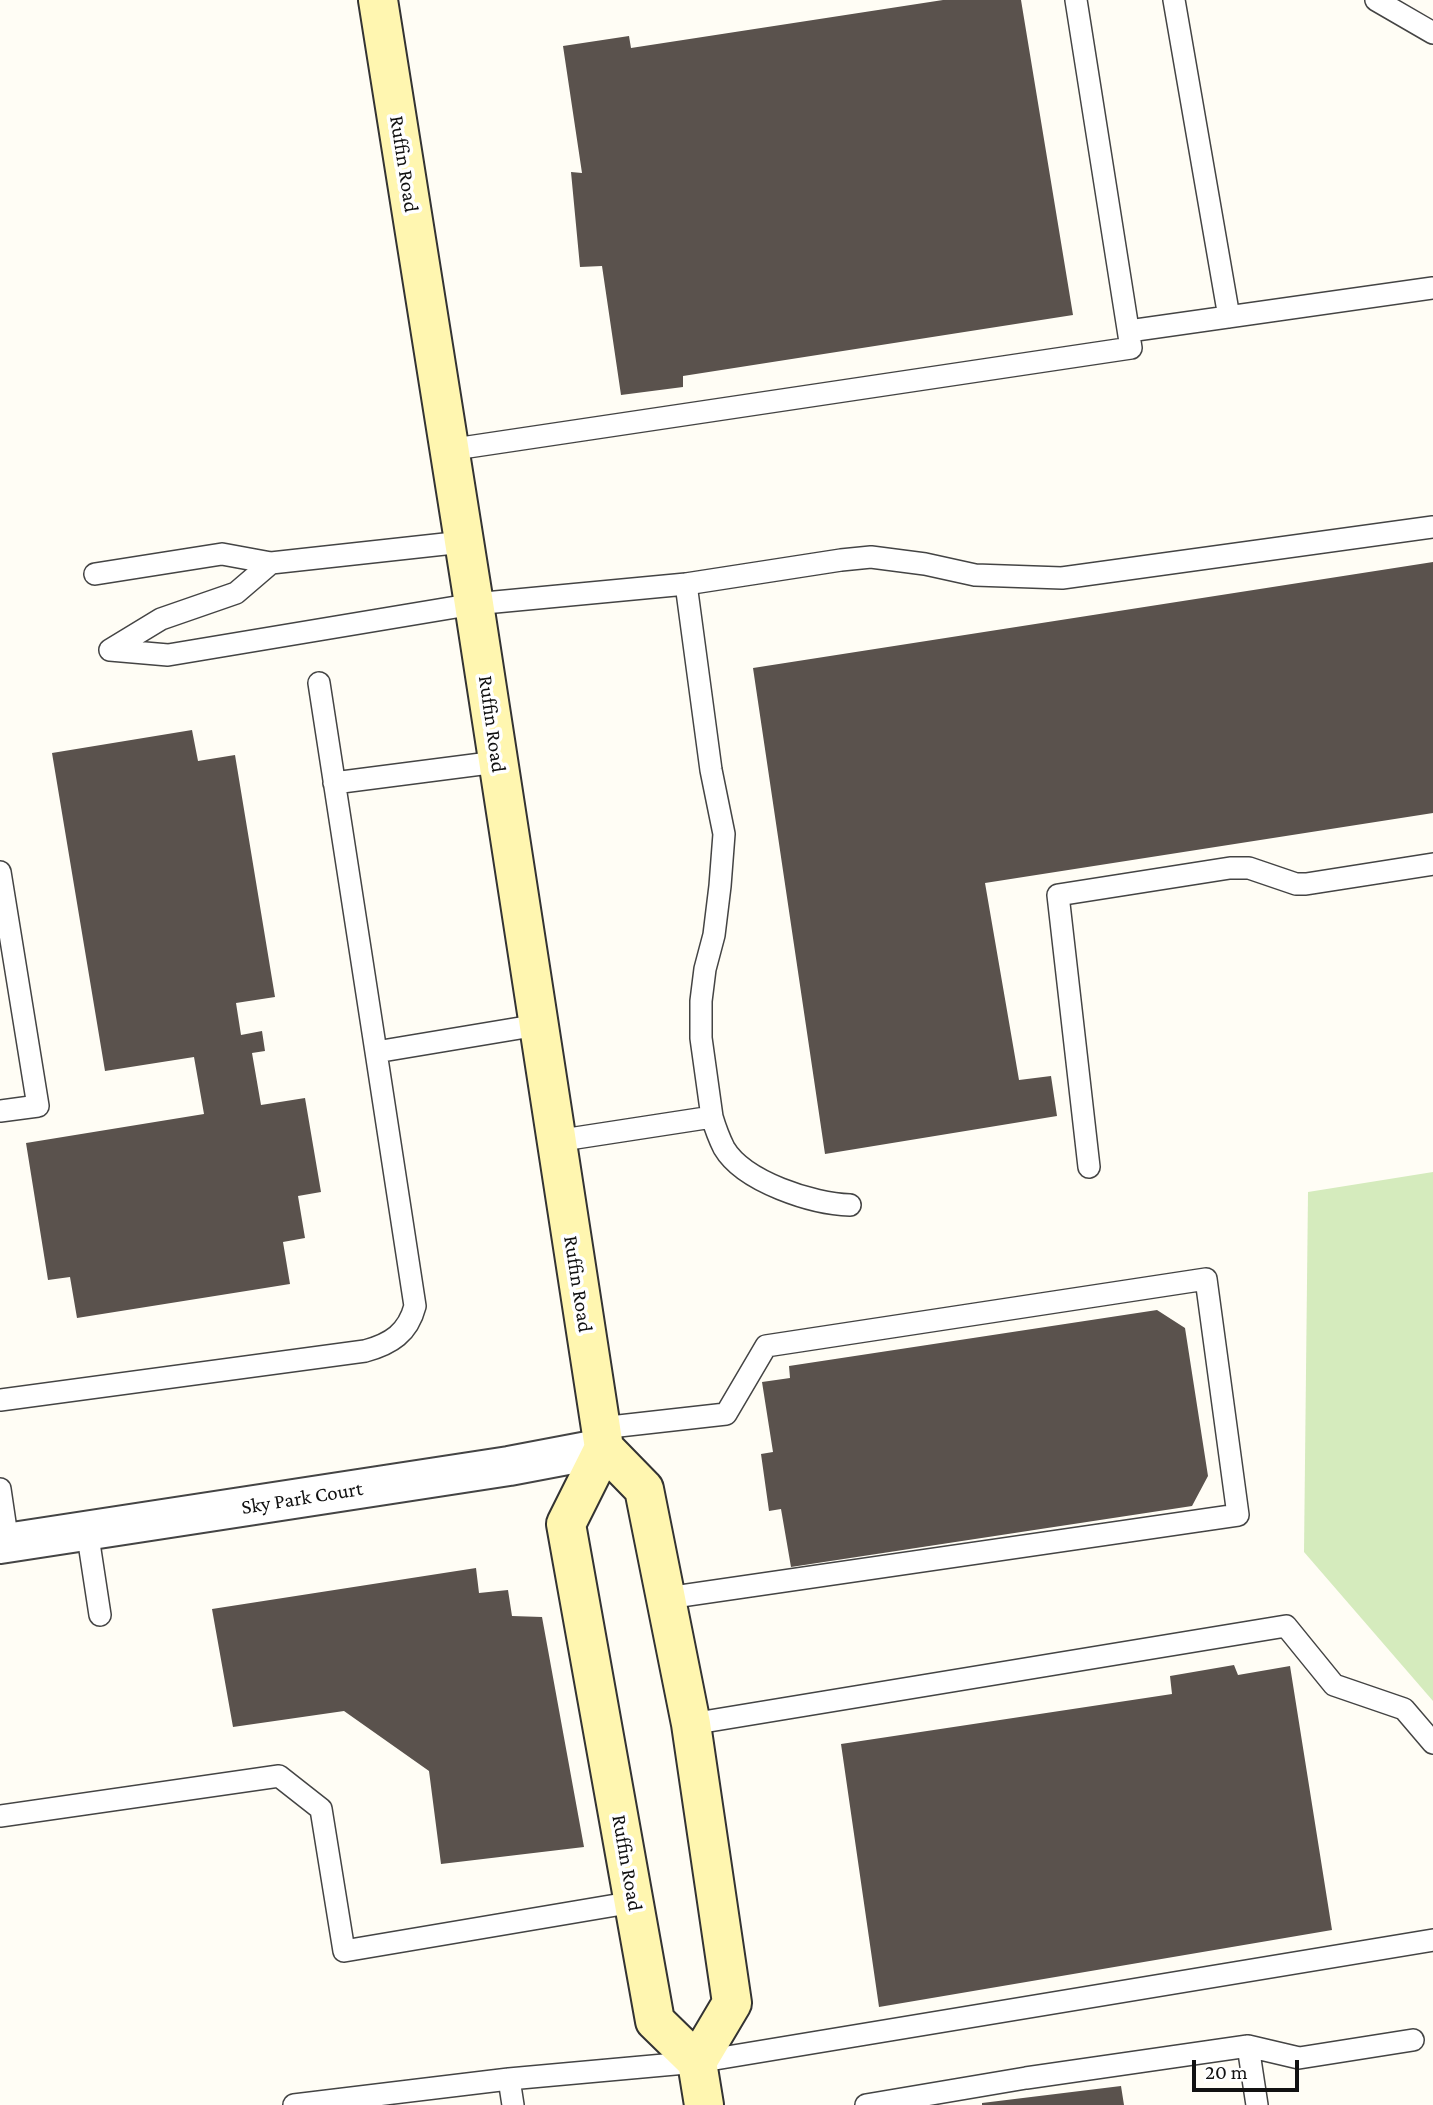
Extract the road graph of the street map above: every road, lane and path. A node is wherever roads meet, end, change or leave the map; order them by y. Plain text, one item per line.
1 (378, 0) edge
2 (1076, 0) edge
3 (1174, 0) edge
4 (1376, 0) edge
5 (1433, 33) edge
6 (1433, 288) edge
7 (1229, 317) junction
8 (1129, 331) junction
9 (448, 450) junction
10 (1433, 527) edge
11 (463, 542) junction
12 (271, 564) junction
13 (95, 573) dead end
14 (686, 584) junction
15 (474, 604) junction
16 (319, 683) dead end
17 (497, 762) junction
18 (334, 783) junction
19 (1433, 864) edge
20 (0, 872) edge
21 (538, 1025) junction
22 (376, 1052) junction
23 (0, 1111) edge
24 (712, 1117) junction
25 (556, 1141) junction
26 (1089, 1167) dead end
27 (850, 1205) dead end
28 (0, 1399) edge
29 (602, 1438) junction
30 (0, 1489) edge
31 (87, 1530) junction
32 (4, 1543) edge
33 (667, 1598) junction
34 (100, 1615) dead end
35 (691, 1724) junction
36 (1433, 1743) edge
37 (0, 1816) edge
38 (634, 1902) junction
39 (1433, 1940) edge
40 (1413, 2040) dead end
41 (1248, 2046) junction
42 (697, 2062) junction
43 (509, 2079) junction
44 (294, 2105) edge
45 (513, 2105) edge
46 (704, 2105) edge
47 (866, 2105) edge
48 (1256, 2105) edge

1 - 9 main road, Ruffin Road
2 - 8 lane
3 - 7 lane
4 - 5 lane
6 - 7 lane
7 - 8 lane
8 - 9 lane
9 - 11 main road, Ruffin Road
10 - 14 lane
11 - 12 lane
11 - 15 main road, Ruffin Road
12 - 13 lane
12 - 15 lane
14 - 15 lane
14 - 24 lane
15 - 17 main road, Ruffin Road
16 - 18 lane
17 - 18 lane
17 - 21 main road, Ruffin Road
18 - 22 lane
19 - 26 lane
20 - 23 lane
21 - 22 lane
21 - 25 main road, Ruffin Road
22 - 28 lane
24 - 25 lane
24 - 27 lane
25 - 29 main road, Ruffin Road
29 - 31 street, Sky Park Court
29 - 33 main road
29 - 33 lane
29 - 38 main road, Ruffin Road
30 - 32 lane
31 - 32 street, Sky Park Court
31 - 34 lane
33 - 35 main road
35 - 36 lane
35 - 42 main road
37 - 38 lane
38 - 42 main road, Ruffin Road
39 - 42 lane
40 - 41 lane
41 - 47 lane
41 - 48 lane
42 - 43 lane
42 - 46 main road
43 - 44 lane
43 - 45 lane

